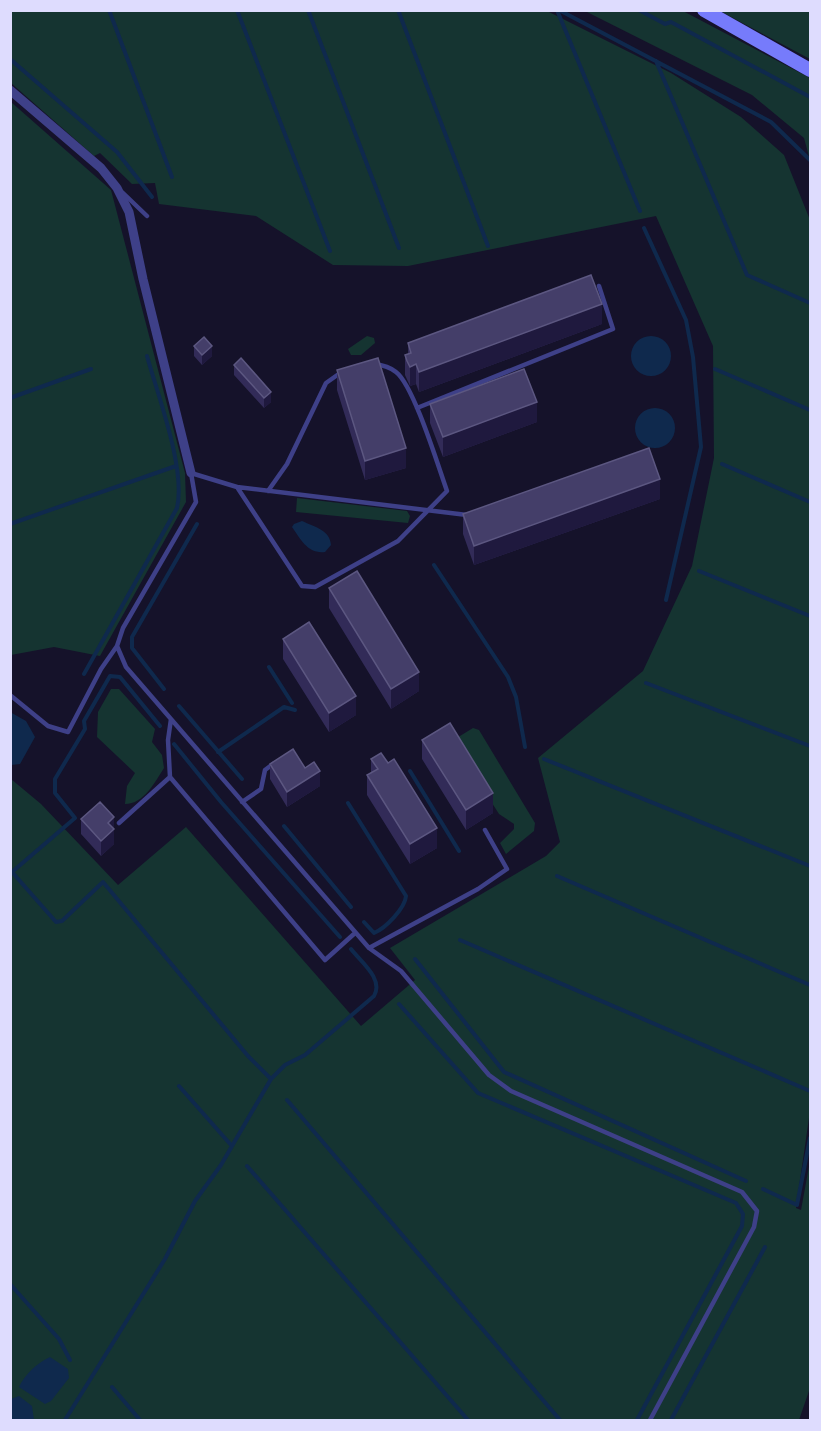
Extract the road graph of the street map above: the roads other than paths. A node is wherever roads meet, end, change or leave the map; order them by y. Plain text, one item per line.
1 (704, 10) edge
2 (810, 70) edge
3 (10, 90) edge
4 (117, 188) junction
5 (147, 216) dead end
6 (599, 286) dead end
7 (371, 364) edge
8 (349, 370) edge
9 (417, 408) junction
10 (191, 473) junction
11 (237, 487) junction
12 (268, 491) junction
13 (428, 510) junction
14 (471, 515) edge
15 (117, 646) junction
16 (10, 695) edge
17 (171, 719) junction
18 (281, 758) edge
19 (170, 777) junction
20 (242, 802) junction
21 (119, 823) dead end
22 (485, 830) dead end
23 (356, 933) junction
24 (369, 948) junction
25 (650, 1420) edge

1 - 2 main road
3 - 4 street
4 - 5 lane
4 - 10 street
6 - 9 lane
7 - 9 lane
8 - 12 lane
9 - 13 lane
10 - 11 lane
10 - 15 lane
11 - 12 lane
11 - 13 lane
12 - 13 lane
13 - 14 lane
15 - 16 lane
15 - 17 lane
17 - 19 lane
17 - 20 lane
18 - 20 lane
19 - 21 lane
19 - 23 lane
20 - 23 lane
22 - 24 lane
23 - 24 lane
24 - 25 lane

